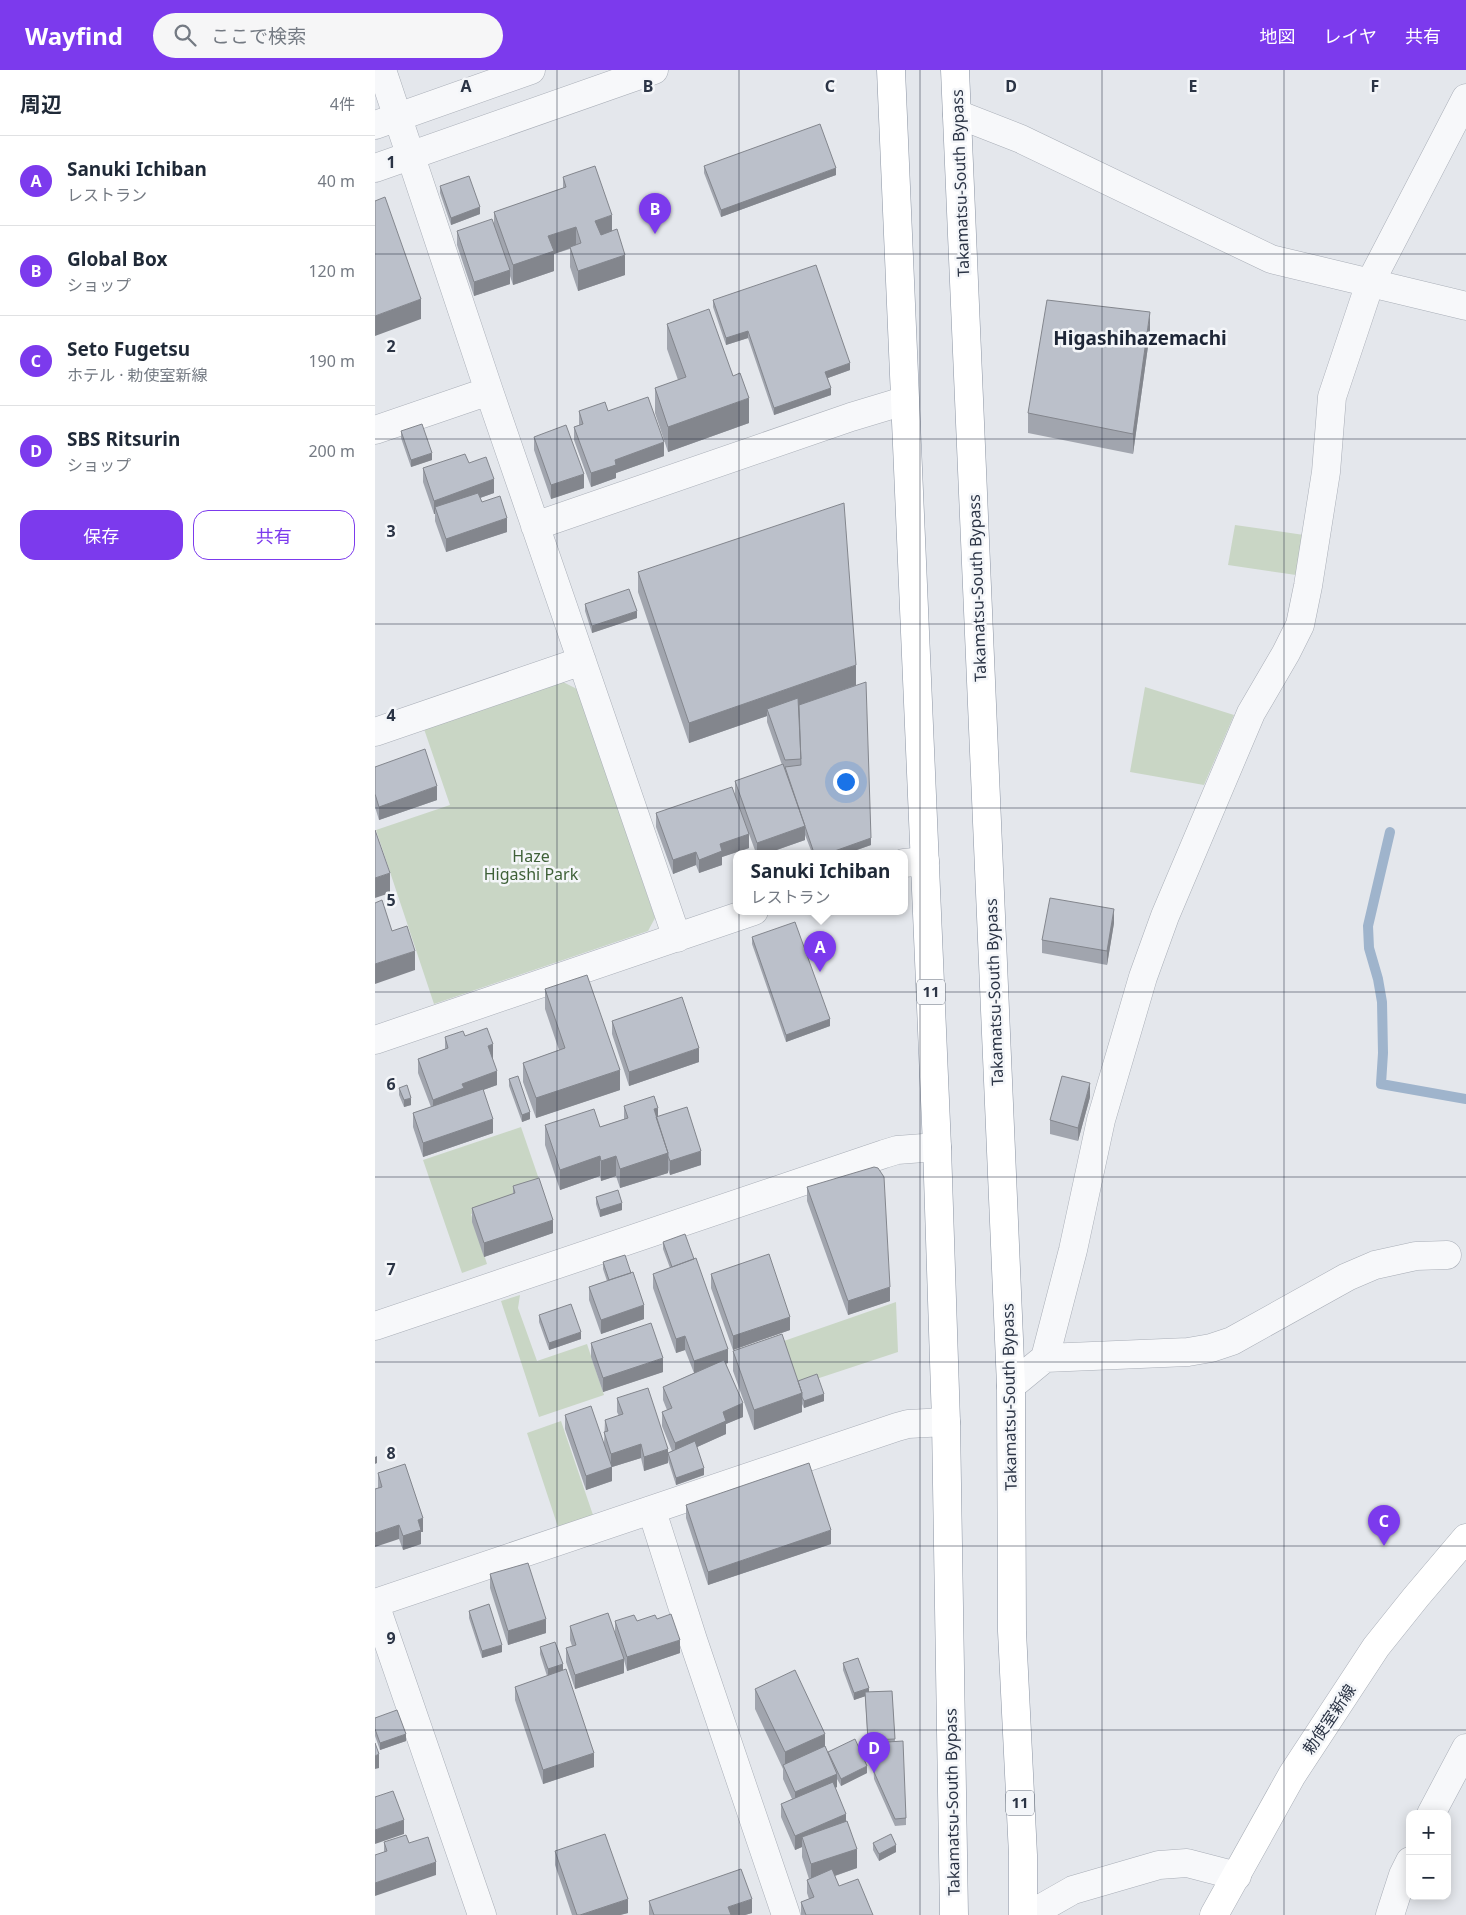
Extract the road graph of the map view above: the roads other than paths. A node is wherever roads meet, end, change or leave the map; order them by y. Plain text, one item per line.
1 (382, 70) edge
2 (531, 70) edge
3 (653, 70) edge
4 (891, 70) edge
5 (955, 70) edge
6 (1466, 98) edge
7 (957, 114) junction
8 (386, 121) edge
9 (410, 156) junction
10 (375, 168) edge
11 (1370, 283) junction
12 (1466, 306) edge
13 (489, 391) junction
14 (904, 401) junction
15 (375, 430) edge
16 (535, 526) junction
17 (582, 661) junction
18 (375, 732) edge
19 (914, 862) edge
20 (743, 915) edge
21 (677, 938) junction
22 (375, 1040) edge
23 (937, 1147) junction
24 (1447, 1255) dead end
25 (375, 1326) edge
26 (1045, 1358) junction
27 (1011, 1386) junction
28 (946, 1422) junction
29 (652, 1511) junction
30 (1466, 1538) edge
31 (375, 1604) edge
32 (1466, 1748) edge
33 (1433, 1810) edge
34 (1406, 1871) edge
35 (1237, 1876) junction
36 (482, 1915) edge
37 (786, 1915) edge
38 (954, 1915) edge
39 (1023, 1915) edge
40 (1029, 1915) edge
41 (1215, 1915) edge
42 (1390, 1915) edge

1 - 8 street
2 - 8 street
3 - 9 street
4 - 14 main road, Takamatsu-South Bypass / 11
5 - 7 main road, Takamatsu-South Bypass / 11
6 - 11 street
7 - 11 street
7 - 27 main road, Takamatsu-South Bypass / 11
8 - 9 street
9 - 10 street
9 - 13 street
11 - 12 street
11 - 26 street
13 - 15 street
13 - 16 street
14 - 16 street
14 - 19 main road, Takamatsu-South Bypass / 11
16 - 17 street
17 - 18 street
17 - 21 street
19 - 23 main road, Takamatsu-South Bypass / 11
20 - 21 street
21 - 22 street
23 - 25 street
23 - 28 main road, Takamatsu-South Bypass / 11
24 - 26 street
26 - 27 street
27 - 39 main road, Takamatsu-South Bypass / 11
28 - 29 street
28 - 38 main road, Takamatsu-South Bypass / 11
29 - 31 street
29 - 37 street
30 - 35 main road, 勅使室新線
31 - 36 street
32 - 33 street
34 - 42 street
35 - 40 street
35 - 41 main road, 勅使室新線

